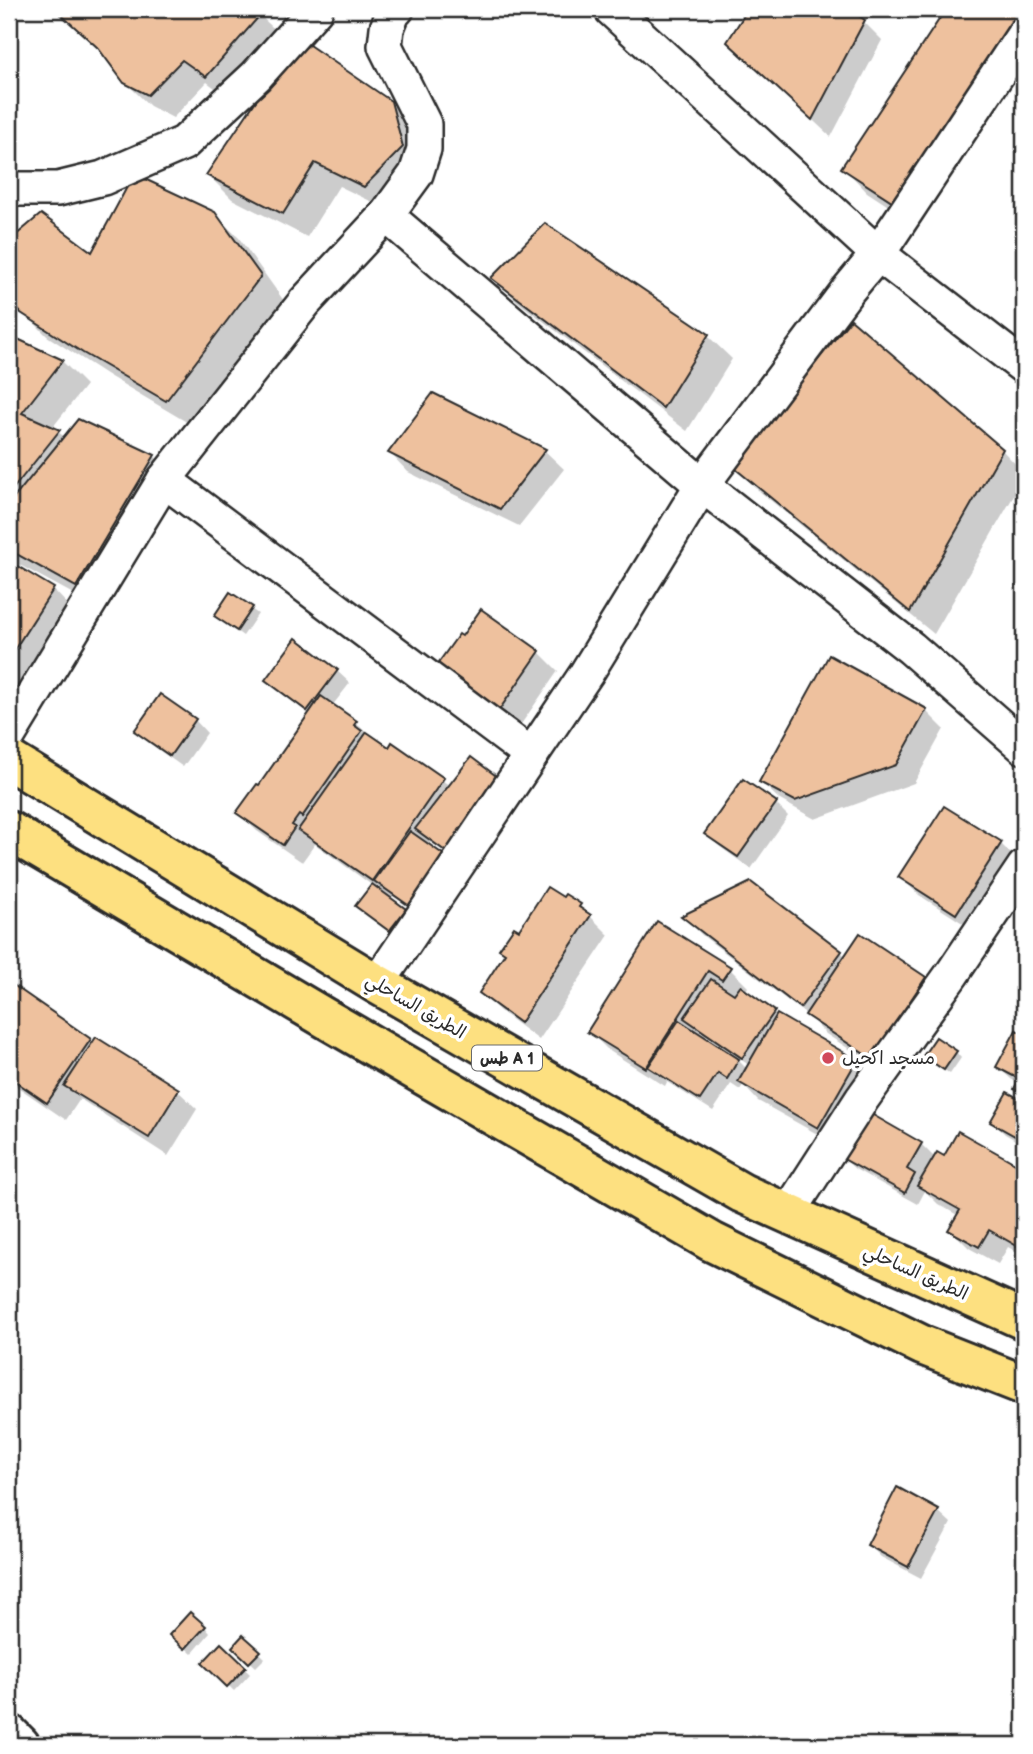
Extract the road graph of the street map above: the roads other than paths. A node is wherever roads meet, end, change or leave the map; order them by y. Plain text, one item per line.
1 (316, 9) edge
2 (397, 9) edge
3 (611, 9) edge
4 (1024, 34) edge
5 (9, 189) edge
6 (386, 215) junction
7 (877, 254) junction
8 (1024, 367) edge
9 (164, 480) junction
10 (702, 485) junction
11 (9, 734) edge
12 (1024, 747) edge
13 (531, 755) junction
14 (9, 760) edge
15 (9, 831) edge
16 (1024, 867) edge
17 (377, 984) junction
18 (788, 1214) junction
19 (1023, 1318) edge
20 (1024, 1385) edge
21 (9, 1734) edge
22 (20, 1745) edge

1 - 5 street
2 - 6 street
3 - 7 street
4 - 7 street
6 - 9 street
6 - 10 street
7 - 8 street
7 - 10 street
9 - 11 street
9 - 13 street
10 - 12 street
10 - 13 street
13 - 17 street
14 - 17 highway, الطريق الساحلي / طس A 1
15 - 20 highway
16 - 18 street
17 - 18 highway, الطريق الساحلي / طس A 1
18 - 19 highway, الطريق الساحلي / طس A 1
21 - 22 street

